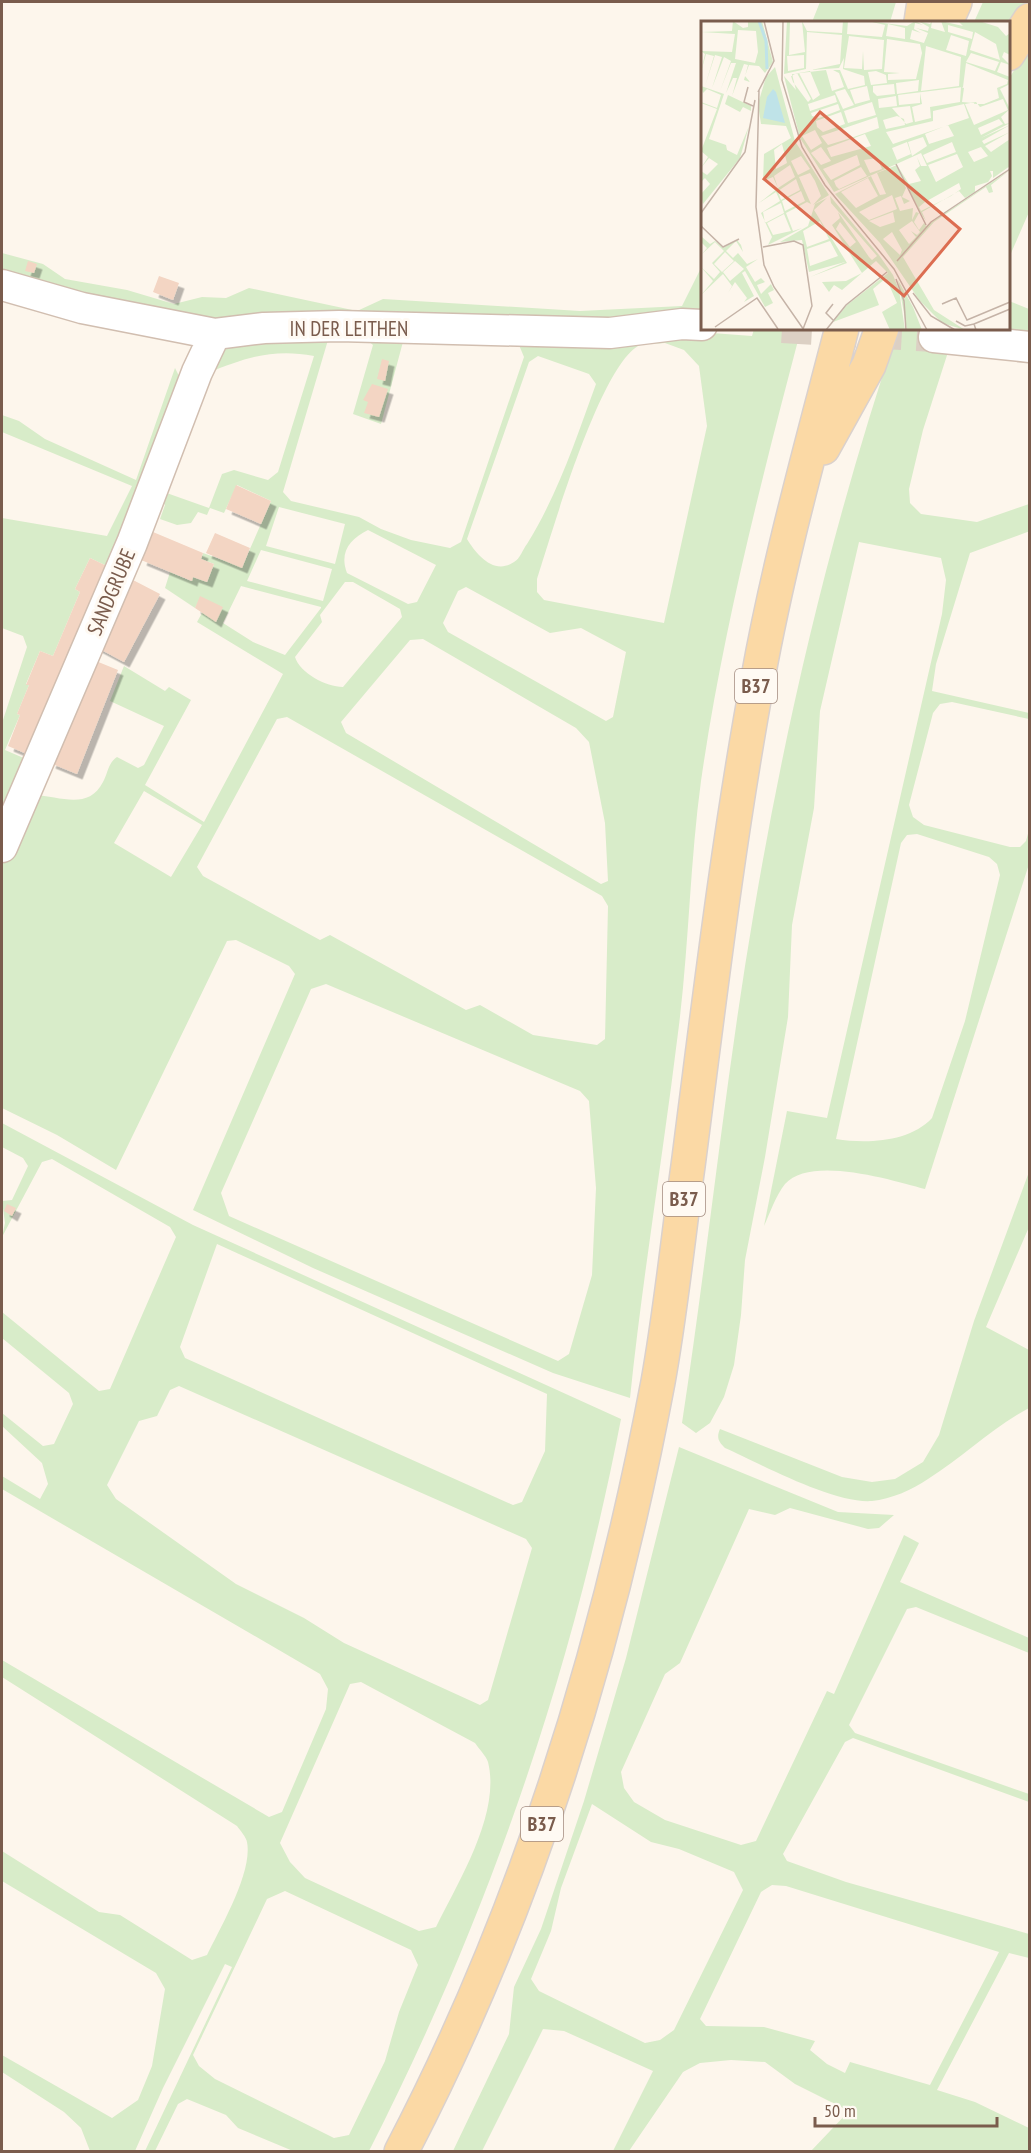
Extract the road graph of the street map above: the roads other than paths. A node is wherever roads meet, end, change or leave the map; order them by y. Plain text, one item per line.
1 (924, 2) edge
2 (955, 2) edge
3 (1029, 20) edge
4 (921, 21) edge
5 (946, 21) edge
6 (1010, 51) edge
7 (2, 285) edge
8 (701, 325) edge
9 (841, 330) edge
10 (881, 330) edge
11 (215, 334) junction
12 (934, 337) tunnel mouth
13 (1029, 348) edge
14 (802, 486) junction
15 (2, 847) edge
16 (401, 2151) edge

1 - 4 main road
2 - 5 main road
3 - 6 main road
7 - 11 street, IN DER LEITHEN
8 - 11 street, IN DER LEITHEN
9 - 14 main road, B37
10 - 14 main road
11 - 15 street, SANDGRUBE
12 - 13 street
14 - 16 main road, B37

